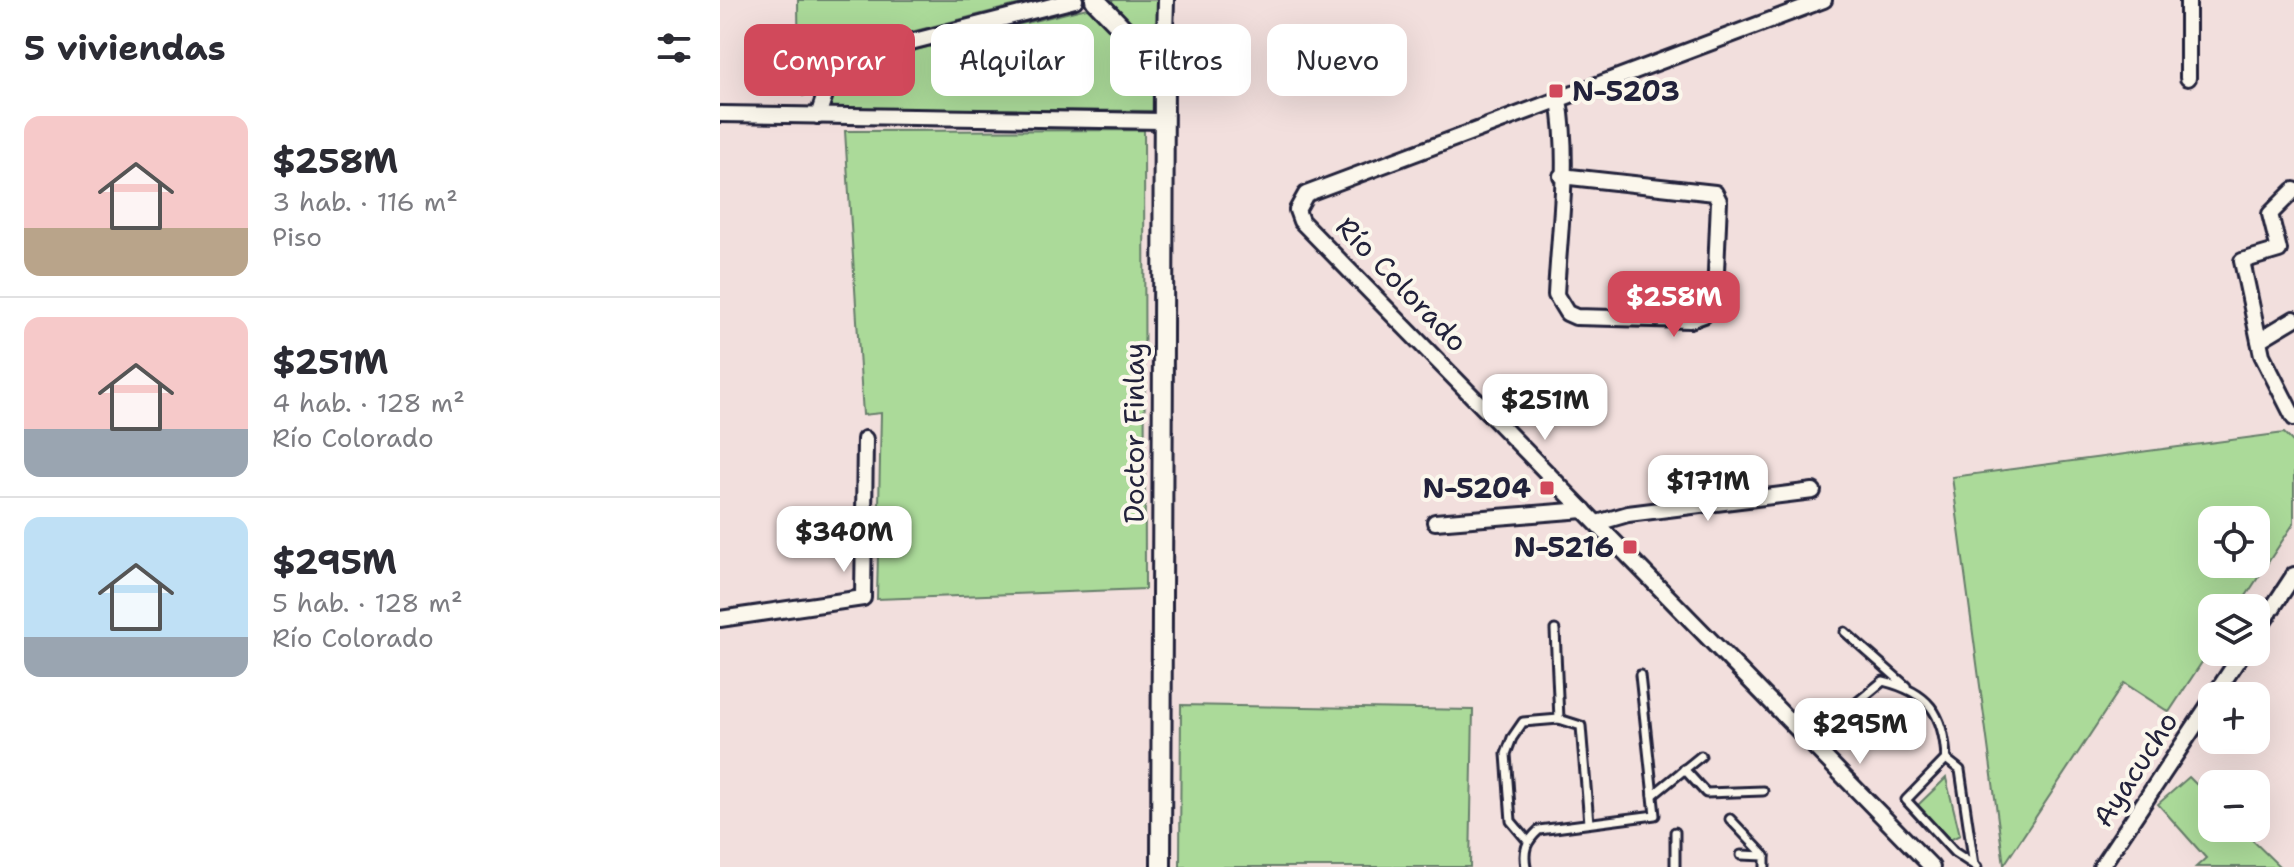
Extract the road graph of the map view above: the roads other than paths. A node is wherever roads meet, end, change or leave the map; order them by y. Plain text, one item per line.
1 (1075, 0) edge
2 (1095, 0) edge
3 (1166, 0) edge
4 (1824, 0) edge
5 (2188, 0) edge
6 (1808, 3) edge
7 (1118, 24) edge
8 (1165, 24) edge
9 (2188, 78) dead end
10 (1164, 96) edge
11 (1559, 100) junction
12 (720, 114) edge
13 (818, 116) junction
14 (1163, 121) junction
15 (1561, 176) junction
16 (2294, 190) edge
17 (2294, 319) edge
18 (2259, 340) junction
19 (2294, 418) edge
20 (865, 439) dead end
21 (1813, 491) dead end
22 (1584, 510) junction
23 (1435, 522) dead end
24 (1597, 523) junction
25 (2294, 575) edge
26 (2270, 612) edge
27 (720, 619) edge
28 (1555, 630) dead end
29 (1845, 632) dead end
30 (1640, 675) dead end
31 (1908, 687) junction
32 (1559, 719) junction
33 (1837, 719) dead end
34 (2198, 721) edge
35 (1701, 756) dead end
36 (1946, 759) junction
37 (1684, 769) junction
38 (1763, 791) dead end
39 (1653, 795) junction
40 (1730, 819) dead end
41 (1589, 823) junction
42 (1675, 832) dead end
43 (1527, 840) junction
44 (1741, 855) dead end
45 (1765, 856) junction
46 (1976, 866) edge
47 (1161, 867) edge
48 (1526, 867) edge
49 (1675, 867) edge
50 (1765, 867) edge
51 (1932, 867) edge
52 (2101, 867) edge

1 - 13 street
2 - 7 street
3 - 8 street, Doctor Finlay
4 - 6 street
5 - 9 street
6 - 11 street
10 - 14 street, Doctor Finlay
11 - 15 street
11 - 22 street, Río Colorado
12 - 13 street
13 - 14 street
14 - 47 street, Doctor Finlay
15 - 15 street
16 - 18 street
17 - 18 street
18 - 19 street
20 - 27 street
21 - 24 street
22 - 23 street
22 - 24 street, Río Colorado
24 - 51 street, Río Colorado
25 - 26 street
28 - 32 lane
29 - 31 lane
30 - 39 lane
31 - 33 lane
31 - 36 lane
32 - 41 lane
32 - 43 lane
34 - 52 street, Ayacucho
35 - 37 lane
36 - 46 lane
36 - 46 lane
37 - 38 lane
37 - 39 lane
39 - 41 lane
40 - 45 lane
41 - 43 lane
42 - 49 lane
43 - 48 lane
44 - 45 lane
45 - 50 lane

